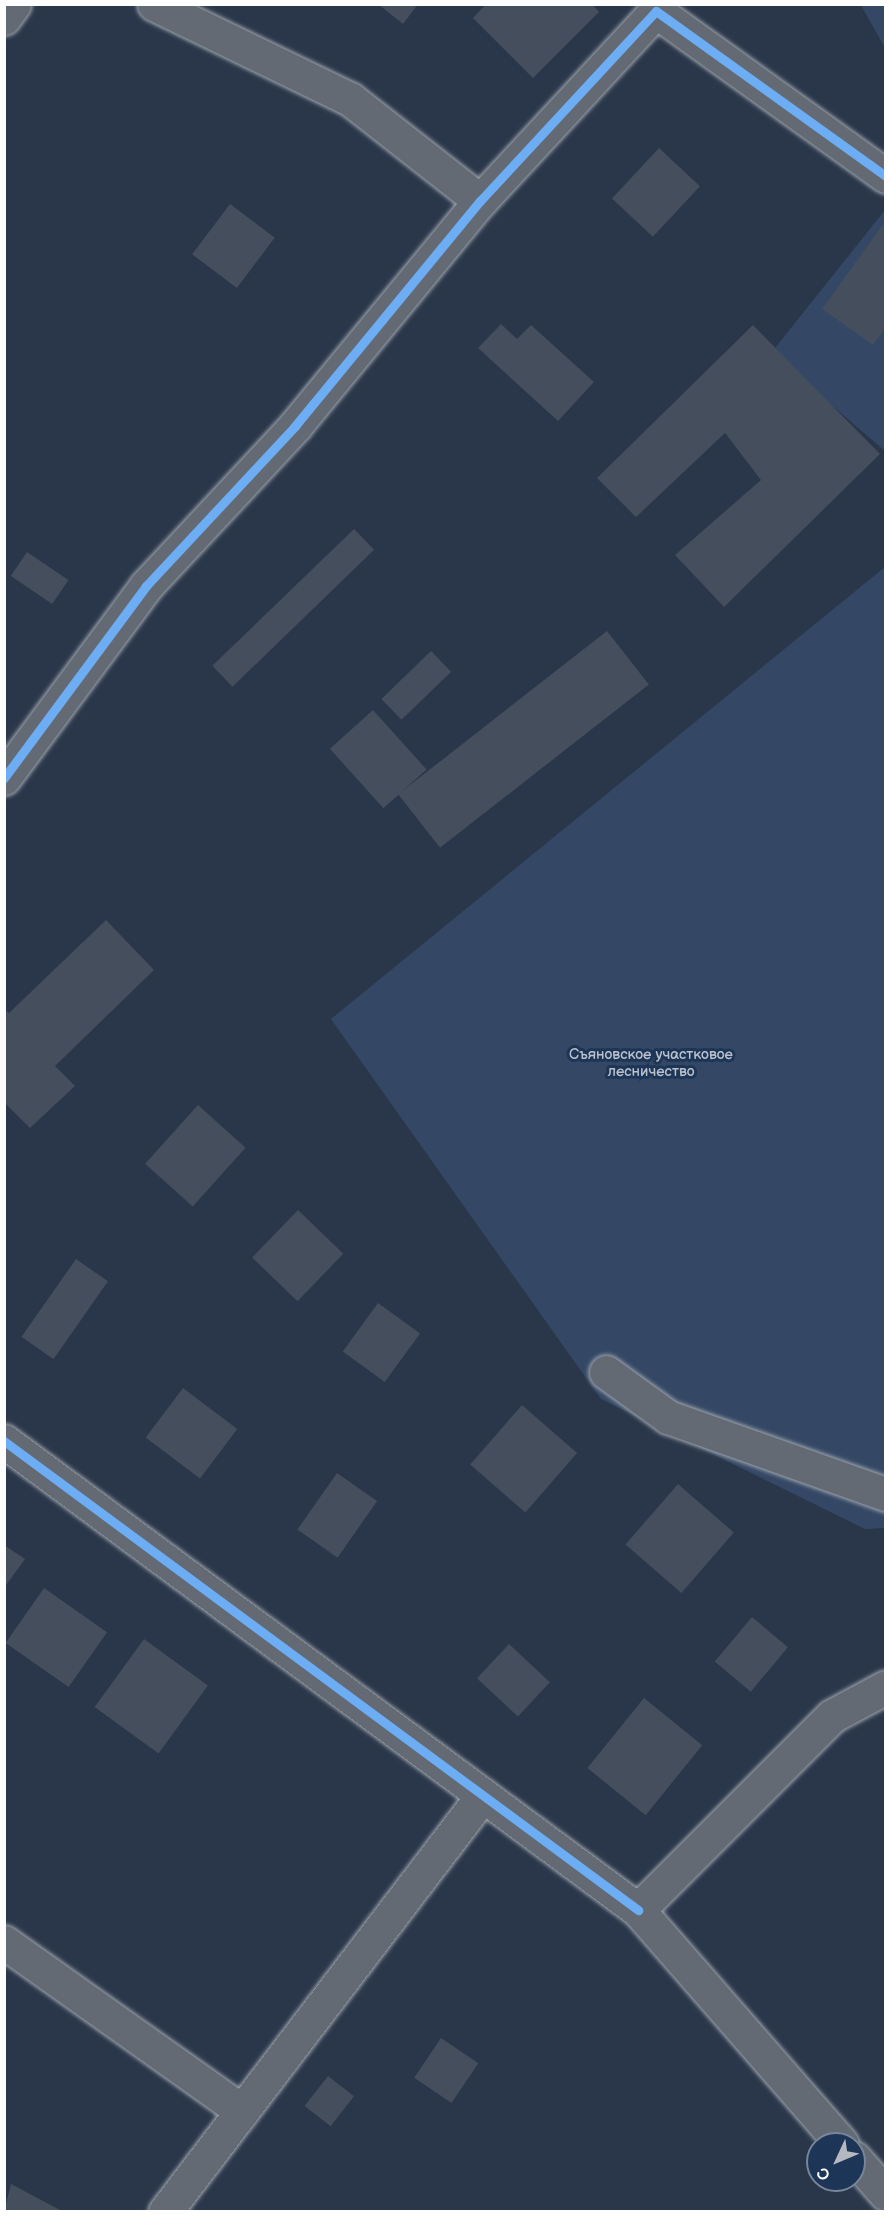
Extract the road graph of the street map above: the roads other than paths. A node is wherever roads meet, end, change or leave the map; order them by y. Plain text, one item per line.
1 (14, 4) edge
2 (154, 4) edge
3 (652, 8) edge
4 (4, 18) edge
5 (885, 176) edge
6 (480, 201) junction
7 (4, 778) edge
8 (606, 1372) dead end
9 (4, 1441) edge
10 (885, 1494) edge
11 (885, 1687) edge
12 (483, 1795) junction
13 (638, 1910) junction
14 (4, 1942) edge
15 (242, 2111) junction
16 (832, 2132) edge
17 (866, 2172) edge
18 (885, 2194) edge
19 (165, 2211) edge

1 - 4 street
2 - 6 street
3 - 5 street
3 - 6 street
6 - 7 street
8 - 10 street
9 - 12 street
11 - 13 street
12 - 13 street
12 - 15 street
13 - 16 street
14 - 15 street
15 - 19 street
17 - 18 street

